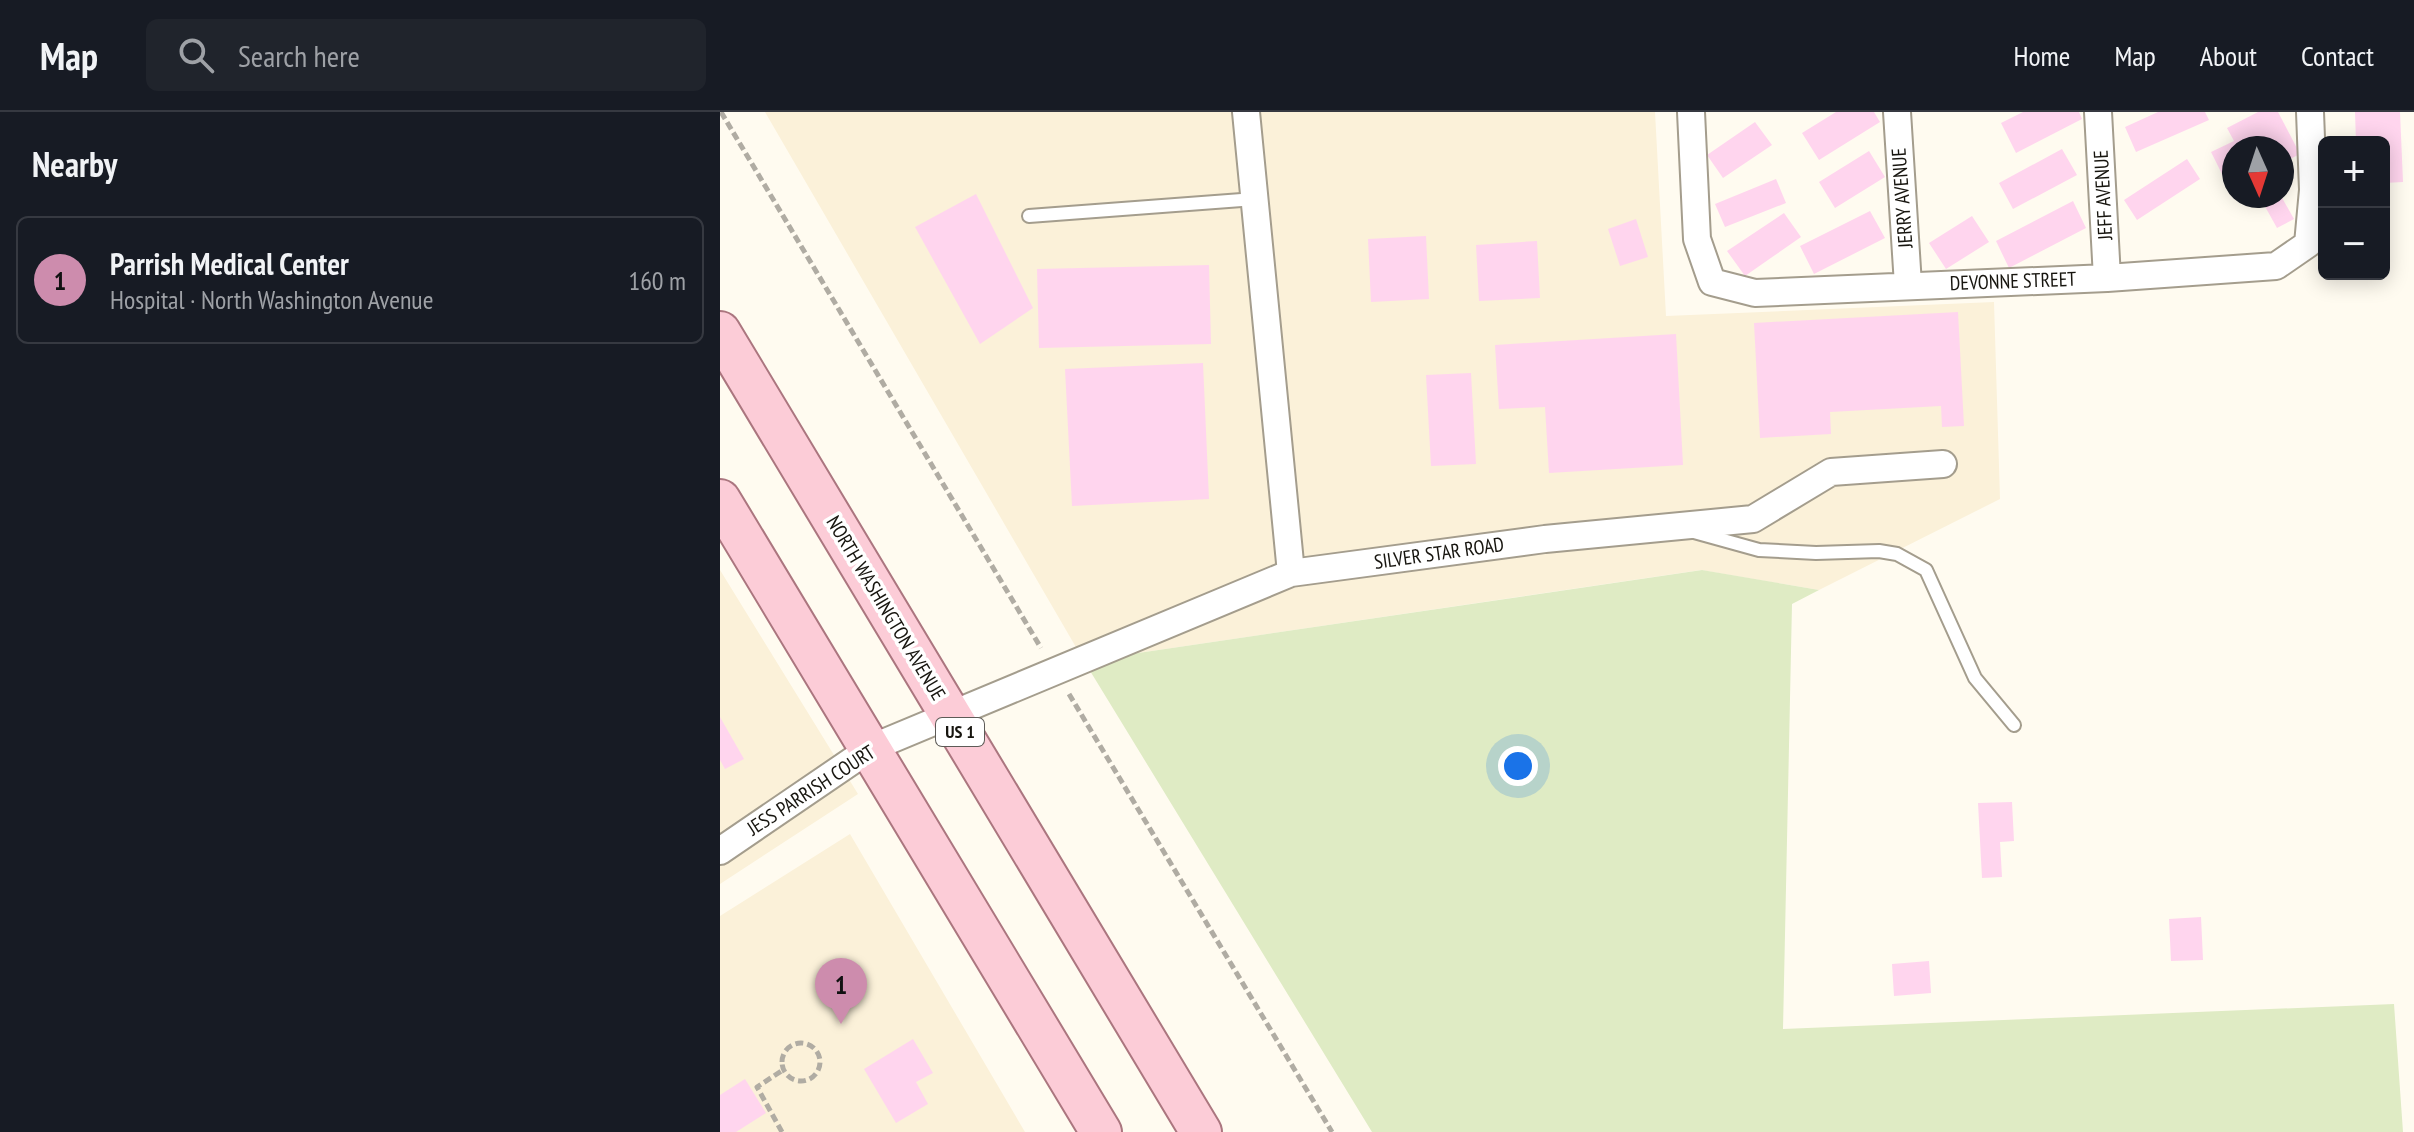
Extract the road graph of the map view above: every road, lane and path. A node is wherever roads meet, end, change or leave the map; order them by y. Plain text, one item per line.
1 (721, 112) edge
2 (1246, 112) edge
3 (1691, 112) edge
4 (1897, 112) edge
5 (2098, 112) edge
6 (2310, 112) edge
7 (1255, 199) junction
8 (1029, 216) dead end
9 (2107, 278) junction
10 (1908, 285) junction
11 (720, 332) edge
12 (1943, 464) dead end
13 (720, 500) edge
14 (1676, 526) junction
15 (1291, 573) junction
16 (1054, 669) junction
17 (949, 713) junction
18 (2014, 725) dead end
19 (871, 748) junction
20 (720, 851) edge
21 (783, 1070) junction
22 (782, 1132) edge
23 (1101, 1132) edge
24 (1201, 1132) edge
25 (1332, 1132) edge

1 - 16 path
2 - 7 street
3 - 10 street, DEVONNE STREET
4 - 10 street, JERRY AVENUE
5 - 9 street, JEFF AVENUE
6 - 9 street, DEVONNE STREET
7 - 8 lane
7 - 15 street
9 - 10 street, DEVONNE STREET
11 - 17 main road, NORTH WASHINGTON AVENUE / US 1
12 - 14 street, SILVER STAR ROAD
13 - 19 main road
14 - 15 street, SILVER STAR ROAD
14 - 18 lane
15 - 16 street, SILVER STAR ROAD
16 - 17 street, SILVER STAR ROAD
16 - 25 path
17 - 19 street, JESS PARRISH COURT
17 - 24 main road, NORTH WASHINGTON AVENUE / US 1
19 - 20 street, JESS PARRISH COURT
19 - 23 main road
21 - 21 path
21 - 22 path

